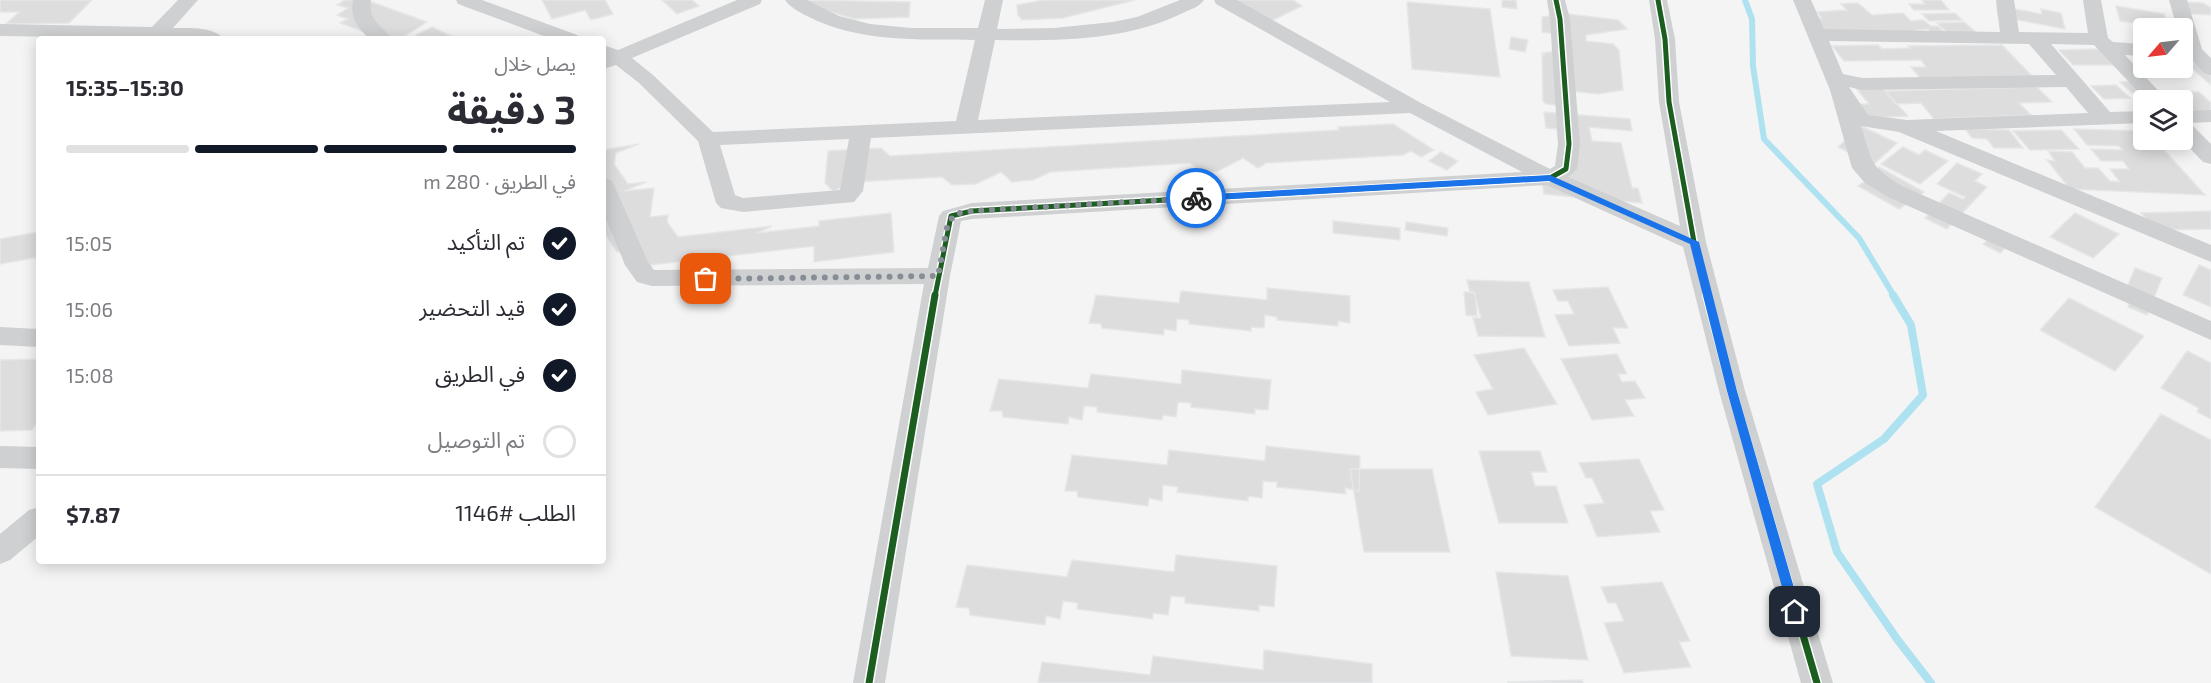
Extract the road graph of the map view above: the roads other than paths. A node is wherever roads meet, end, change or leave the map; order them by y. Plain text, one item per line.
1 (189, 0) edge
2 (362, 0) edge
3 (465, 0) edge
4 (753, 0) edge
5 (794, 0) edge
6 (994, 0) edge
7 (1195, 0) edge
8 (1223, 0) edge
9 (1556, 0) edge
10 (1658, 0) edge
11 (1802, 0) edge
12 (2005, 0) edge
13 (2092, 0) edge
14 (2178, 0) edge
15 (0, 30) edge
16 (21, 31) junction
17 (157, 33) junction
18 (987, 34) junction
19 (1817, 35) junction
20 (204, 36) edge
21 (378, 36) edge
22 (562, 36) edge
23 (2010, 36) junction
24 (2034, 37) junction
25 (2104, 44) junction
26 (2133, 48) edge
27 (0, 50) edge
28 (2195, 51) edge
29 (608, 57) edge
30 (2211, 69) edge
31 (2070, 81) junction
32 (1837, 84) junction
33 (2148, 90) edge
34 (1414, 107) junction
35 (2211, 116) edge
36 (2133, 117) edge
37 (2193, 117) edge
38 (2104, 118) junction
39 (1905, 126) junction
40 (964, 129) junction
41 (861, 132) junction
42 (2193, 138) edge
43 (708, 139) junction
44 (2211, 157) edge
45 (1550, 178) junction
46 (606, 192) edge
47 (1694, 242) junction
48 (2211, 254) edge
49 (938, 276) junction
50 (2211, 331) edge
51 (0, 336) edge
52 (36, 338) edge
53 (0, 457) edge
54 (36, 458) edge
55 (36, 521) edge
56 (0, 550) edge
57 (869, 683) edge
58 (1817, 683) edge

1 - 17 street
2 - 21 street
3 - 22 street
4 - 29 street
5 - 18 street
6 - 18 street
7 - 18 street
8 - 34 street
9 - 45 street
10 - 47 street
11 - 19 street
12 - 23 street
13 - 25 street
14 - 28 street
15 - 16 street
16 - 17 street
16 - 27 street
17 - 20 street
18 - 40 street
19 - 23 street
19 - 32 street
23 - 24 street
24 - 25 street
24 - 31 street
25 - 26 street
25 - 33 street
28 - 30 street
29 - 43 street
31 - 32 street
31 - 38 street
32 - 39 street
32 - 50 street
34 - 40 street
34 - 45 street
35 - 37 street
36 - 38 street
38 - 39 street
39 - 48 street
40 - 41 street
41 - 43 street
41 - 43 street
42 - 44 street
45 - 47 street
45 - 49 street
46 - 49 street
47 - 58 street
49 - 57 street
51 - 52 street
53 - 54 street
55 - 56 street

